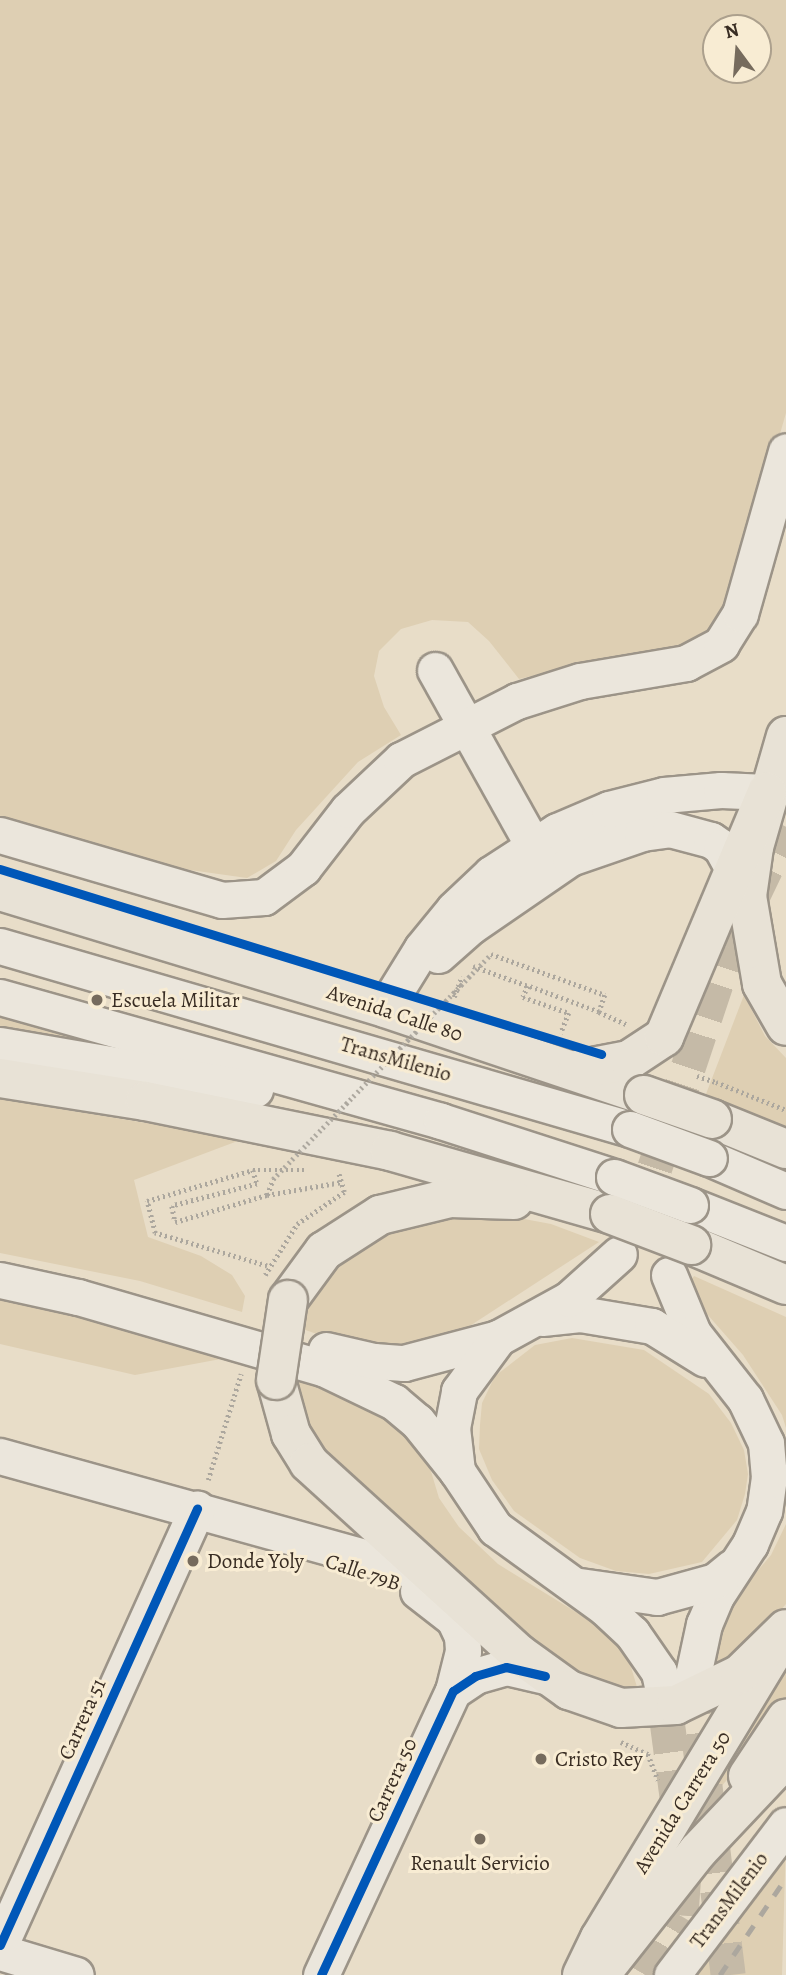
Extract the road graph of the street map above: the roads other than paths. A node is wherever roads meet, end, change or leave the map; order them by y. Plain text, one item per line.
1 (786, 451) edge
2 (435, 670) dead end
3 (466, 726) junction
4 (786, 736) edge
5 (767, 792) junction
6 (0, 835) edge
7 (540, 858) junction
8 (742, 884) junction
9 (0, 891) edge
10 (0, 946) edge
11 (0, 997) edge
12 (399, 1006) junction
13 (786, 1026) edge
14 (0, 1045) edge
15 (567, 1052) junction
16 (0, 1078) edge
17 (440, 1121) junction
18 (786, 1149) edge
19 (786, 1191) edge
20 (612, 1195) junction
21 (786, 1243) edge
22 (619, 1254) dead end
23 (0, 1260) edge
24 (680, 1260) junction
25 (0, 1280) edge
26 (786, 1285) edge
27 (535, 1319) junction
28 (498, 1338) junction
29 (722, 1372) junction
30 (0, 1456) edge
31 (457, 1471) junction
32 (197, 1508) junction
33 (734, 1565) junction
34 (433, 1576) junction
35 (570, 1583) junction
36 (786, 1630) edge
37 (545, 1676) junction
38 (453, 1691) junction
39 (786, 1719) edge
40 (786, 1758) edge
41 (786, 1825) edge
42 (698, 1852) junction
43 (0, 1945) edge
44 (0, 1952) edge
45 (76, 1975) edge
46 (321, 1975) edge
47 (582, 1975) edge
48 (600, 1975) edge
49 (672, 1975) edge

1 - 3 street
2 - 3 street
3 - 6 street
3 - 7 street
4 - 5 main road
5 - 7 street
5 - 8 main road
7 - 8 street
7 - 12 street
8 - 13 main road
8 - 15 main road
9 - 12 main road, Avenida Calle 80
10 - 19 street, TransMilenio, bridge
11 - 17 street
12 - 15 main road, Avenida Calle 80
14 - 17 street
15 - 18 main road, Avenida Calle 80, bridge
16 - 20 main road
17 - 20 street
20 - 21 street, bridge
20 - 24 main road, bridge
20 - 34 main road, bridge
22 - 27 street
23 - 28 street
24 - 26 main road
24 - 29 street
25 - 31 street
27 - 28 street
27 - 29 street
28 - 31 street
29 - 33 street
30 - 32 street, Calle 79B
31 - 35 street
32 - 34 street, Calle 79B
32 - 38 street, Calle 79B
32 - 43 street, Carrera 51
33 - 35 street
33 - 35 street
34 - 37 main road
36 - 37 main road
36 - 47 main road, Avenida Carrera 50
37 - 38 street
38 - 46 street, Carrera 50
39 - 42 main road
40 - 42 main road
41 - 49 street, TransMilenio
42 - 48 main road
44 - 45 street

